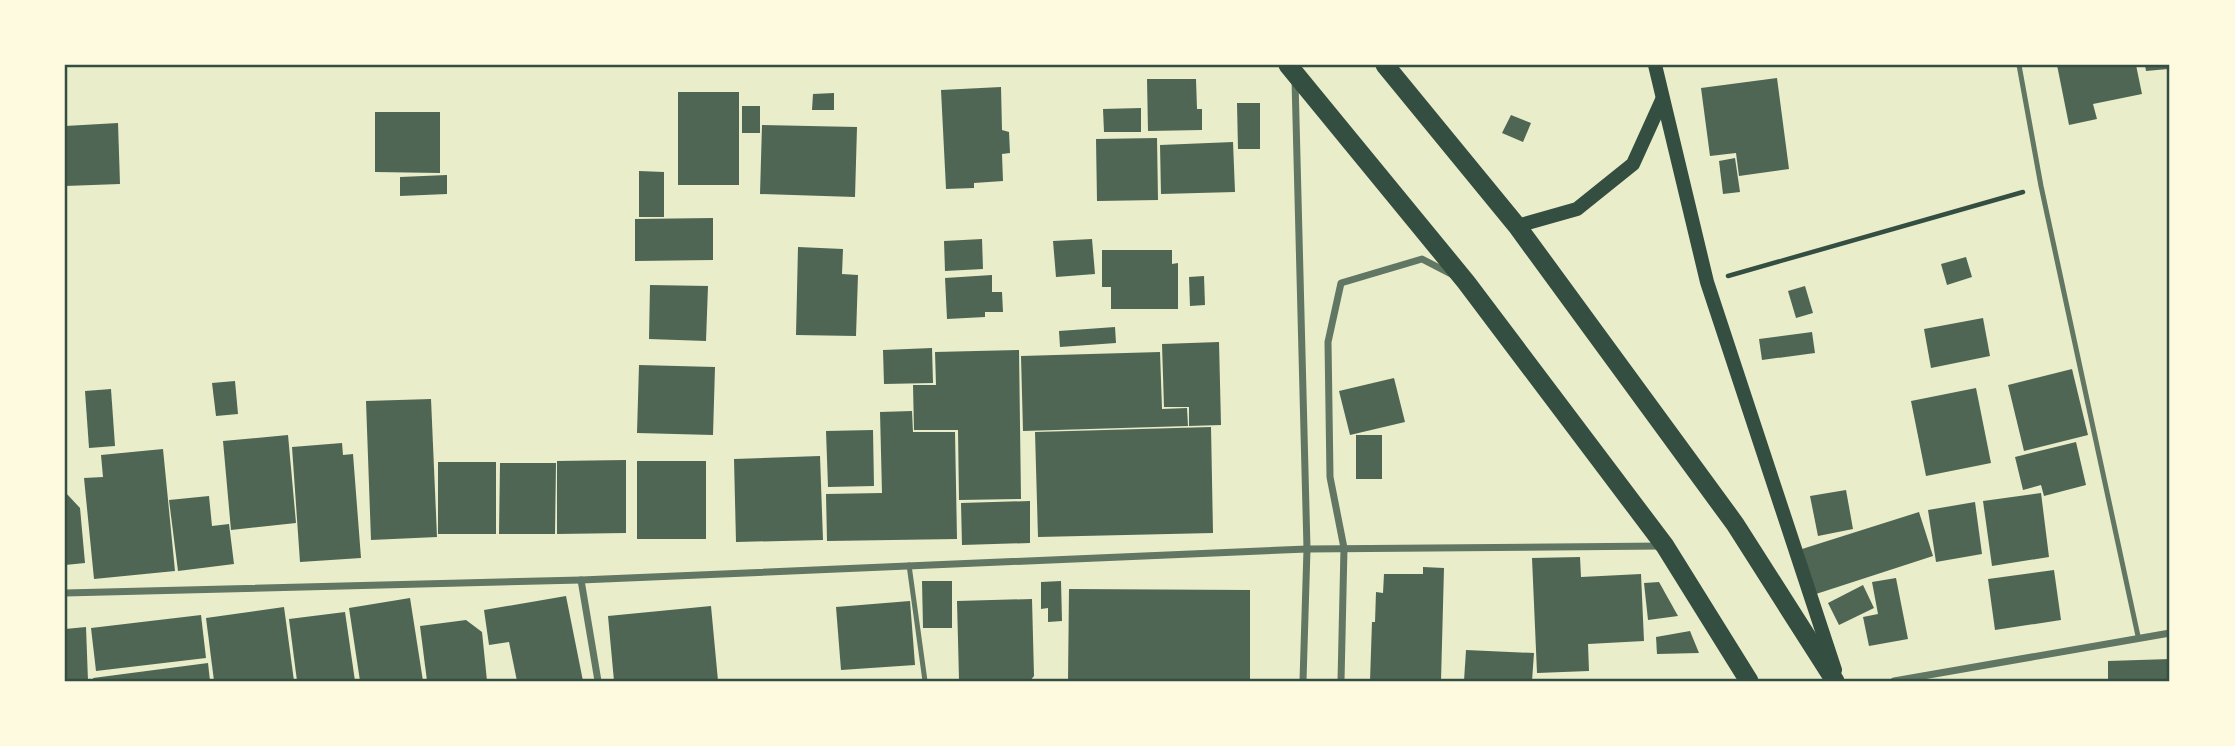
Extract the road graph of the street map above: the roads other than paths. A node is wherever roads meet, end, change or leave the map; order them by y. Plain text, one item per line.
1 (1385, 65) edge
2 (1655, 65) edge
3 (2019, 65) edge
4 (1292, 68) edge
5 (1662, 100) junction
6 (1517, 226) junction
7 (1466, 282) junction
8 (1665, 546) junction
9 (1344, 548) junction
10 (1307, 549) junction
11 (909, 565) junction
12 (581, 580) junction
13 (65, 593) edge
14 (2170, 633) edge
15 (2138, 636) junction
16 (598, 681) edge
17 (925, 681) edge
18 (1303, 681) edge
19 (1341, 681) edge
20 (1749, 681) edge
21 (1837, 681) edge
22 (1894, 681) edge

1 - 6 highway
2 - 5 main road
3 - 15 lane
4 - 7 highway
4 - 10 street
5 - 6 main road
5 - 21 main road
6 - 21 highway
7 - 8 highway
7 - 9 street
8 - 9 street
8 - 20 highway
9 - 10 street
9 - 19 street
10 - 11 street
10 - 18 street
11 - 12 street
11 - 17 lane
12 - 13 street
12 - 16 street
14 - 15 street
15 - 22 street

